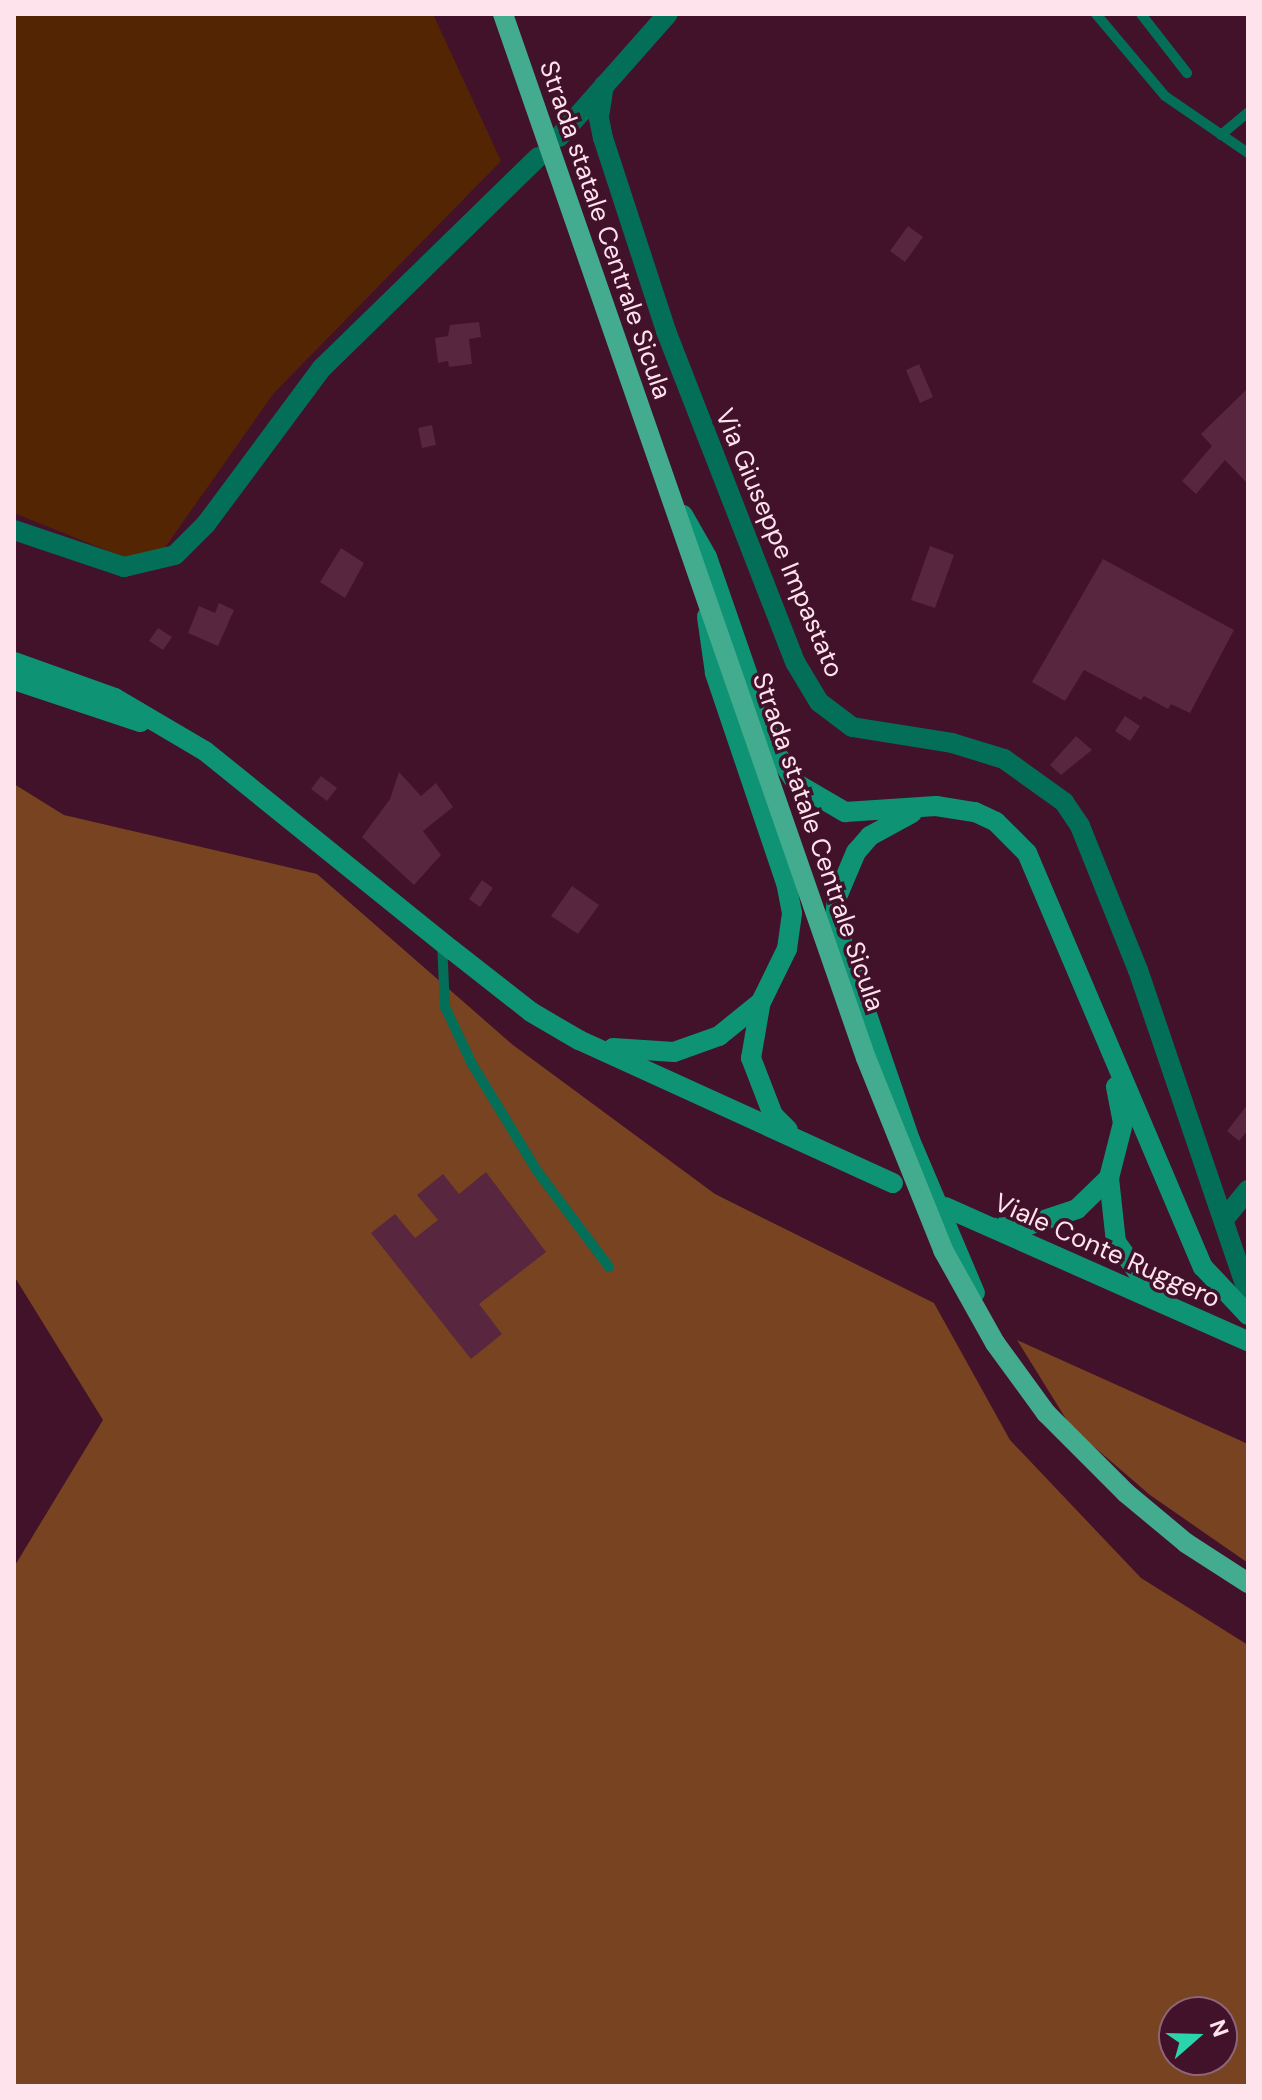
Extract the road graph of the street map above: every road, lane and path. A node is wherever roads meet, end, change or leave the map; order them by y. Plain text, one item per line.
1 (503, 14) edge
2 (668, 14) edge
3 (1096, 14) edge
4 (1141, 14) edge
5 (1187, 73) dead end
6 (604, 85) junction
7 (1248, 112) edge
8 (1221, 135) junction
9 (559, 137) dead end
10 (1248, 153) edge
11 (538, 157) dead end
12 (668, 490) junction
13 (14, 530) edge
14 (702, 589) junction
15 (14, 662) edge
16 (14, 680) edge
17 (178, 734) junction
18 (923, 808) junction
19 (442, 942) junction
20 (761, 1002) junction
21 (1098, 1025) junction
22 (579, 1040) junction
23 (794, 1136) junction
24 (1109, 1178) junction
25 (893, 1183) dead end
26 (1248, 1190) edge
27 (945, 1207) dead end
28 (1226, 1217) junction
29 (989, 1228) junction
30 (609, 1267) dead end
31 (1248, 1294) edge
32 (1160, 1301) junction
33 (1248, 1315) edge
34 (1248, 1341) edge
35 (995, 1343) junction
36 (1246, 1582) edge

1 - 12 main road, Strada statale Centrale Sicula
2 - 6 street
3 - 8 lane
4 - 5 lane
6 - 9 street
6 - 28 street, Via Giuseppe Impastato
7 - 8 lane
8 - 10 lane
11 - 13 street
12 - 14 main road, Strada statale Centrale Sicula
12 - 18 main road
14 - 20 main road
14 - 35 main road, Strada statale Centrale Sicula
15 - 17 main road
16 - 17 main road
17 - 19 main road
18 - 21 main road
18 - 35 main road
19 - 22 main road
19 - 30 lane
20 - 22 main road
20 - 23 main road
21 - 24 main road
21 - 33 main road
22 - 23 main road
23 - 25 main road
24 - 29 main road
24 - 32 main road
26 - 28 street
27 - 29 main road, Viale Conte Ruggero
28 - 31 street, Via Giuseppe Impastato
29 - 32 main road, Viale Conte Ruggero
32 - 34 main road, Viale Conte Ruggero
35 - 36 main road, Strada statale Centrale Sicula

